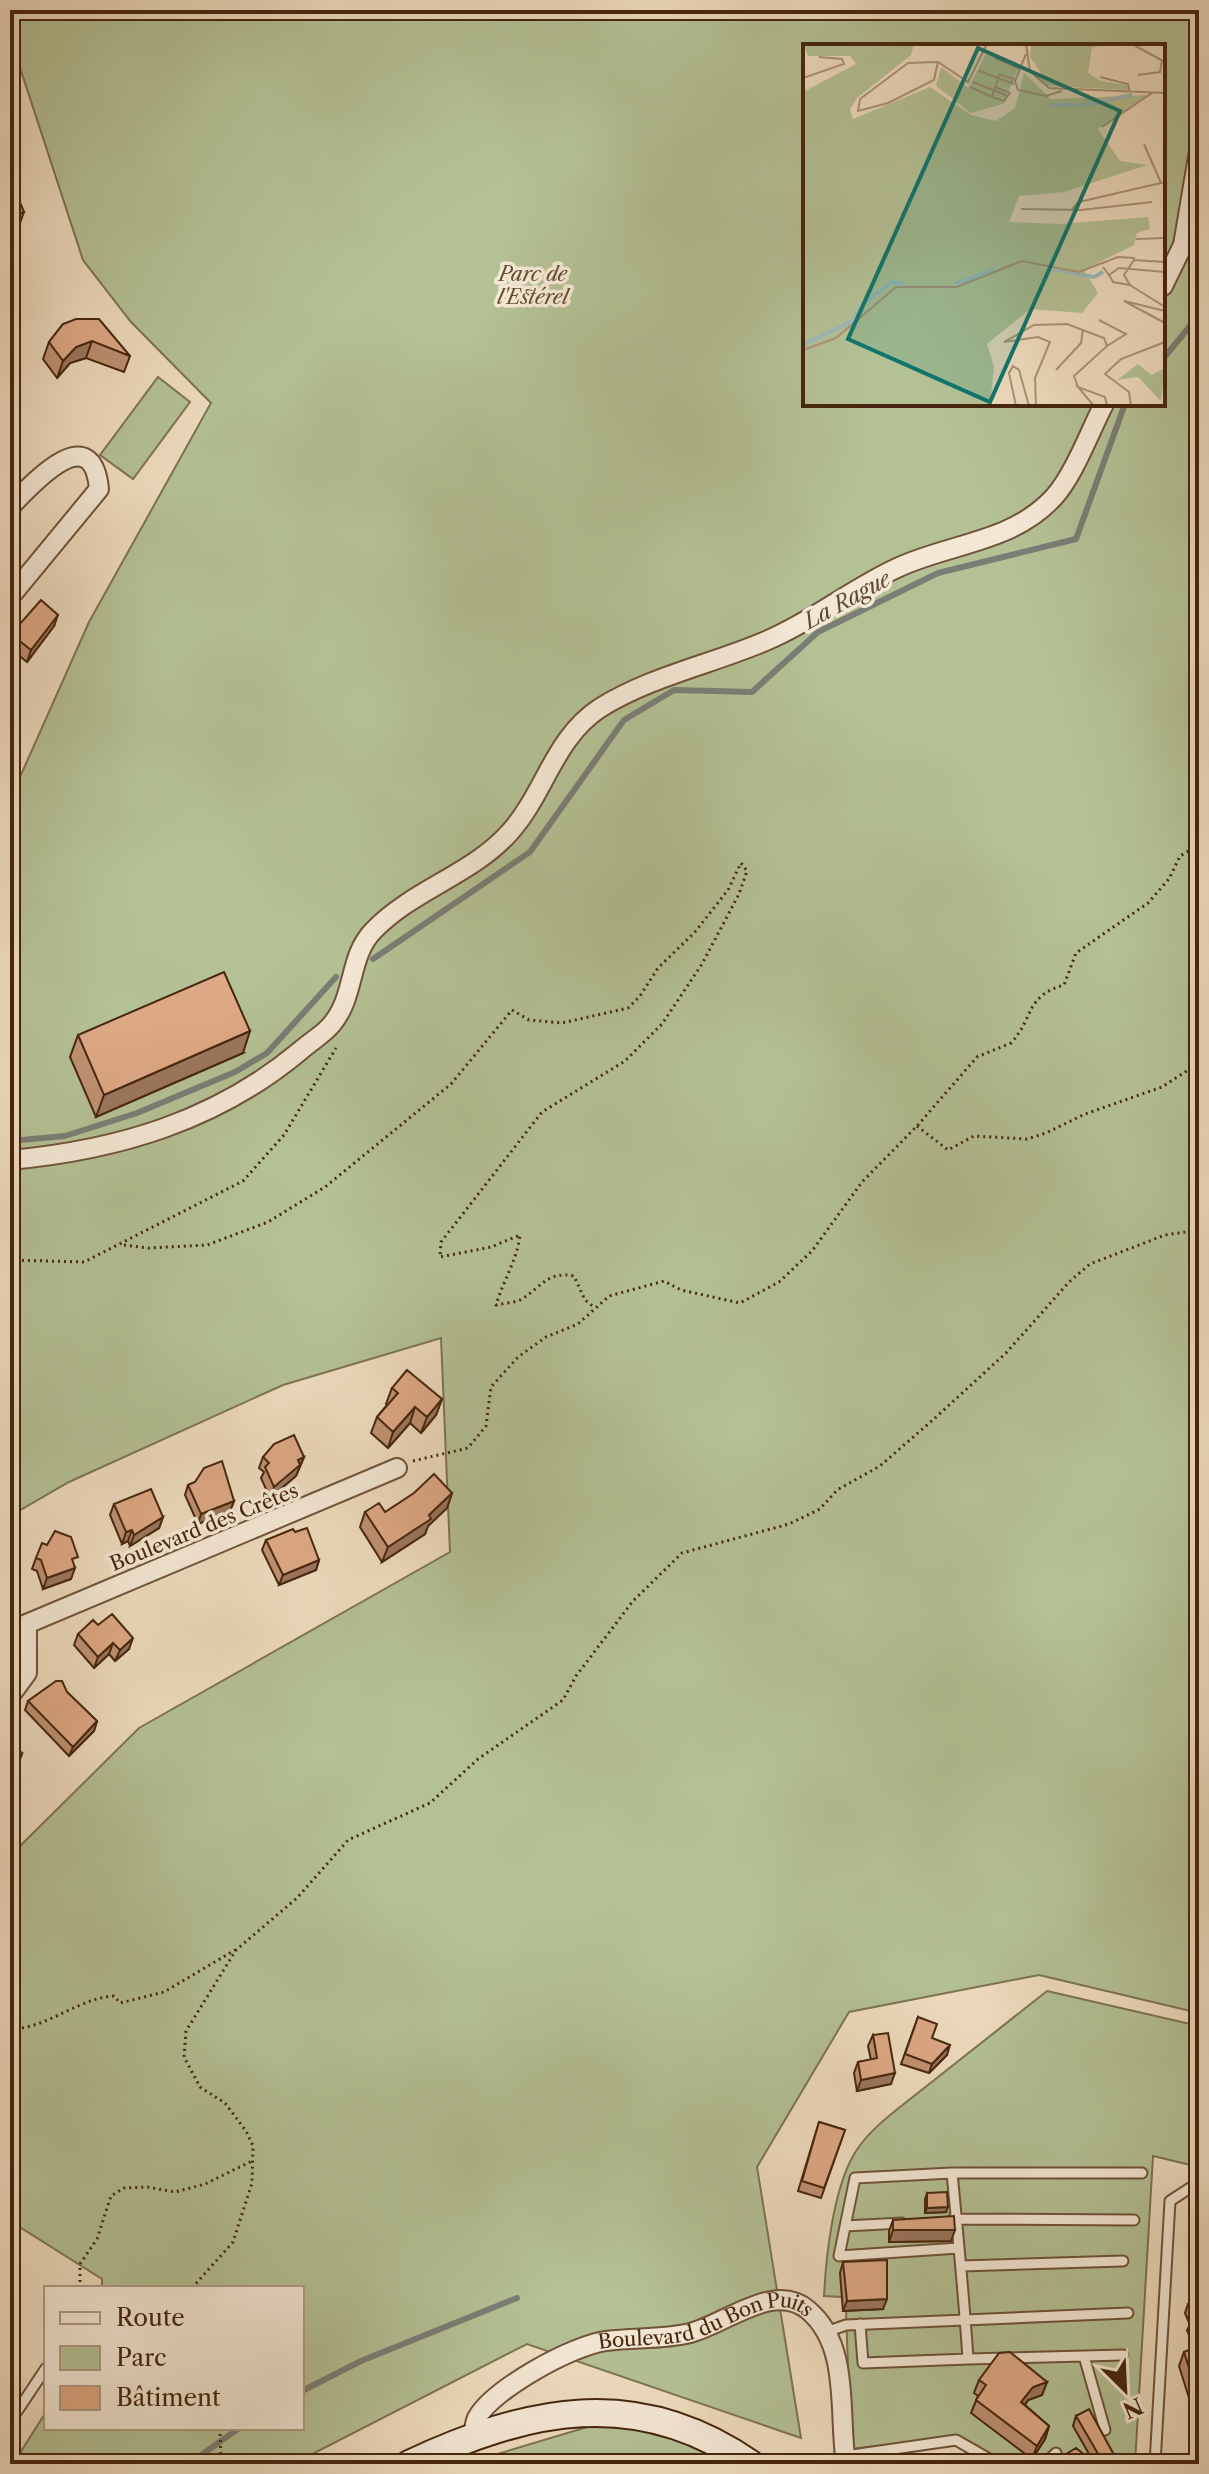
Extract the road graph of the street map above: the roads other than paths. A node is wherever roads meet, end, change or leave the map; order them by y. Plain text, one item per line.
1 (1199, 151) edge
2 (1165, 282) edge
3 (1103, 406) edge
4 (10, 507) edge
5 (10, 597) edge
6 (10, 1160) edge
7 (397, 1468) road end
8 (18, 1627) edge
9 (10, 1696) edge
10 (952, 2173) junction
11 (1142, 2173) dead end
12 (1199, 2190) edge
13 (956, 2219) junction
14 (941, 2220) edge
15 (1134, 2220) dead end
16 (909, 2222) edge
17 (845, 2226) junction
18 (959, 2248) junction
19 (1123, 2261) dead end
20 (961, 2266) junction
21 (1128, 2313) dead end
22 (965, 2320) junction
23 (860, 2324) junction
24 (829, 2331) junction
25 (1123, 2355) dead end
26 (1084, 2356) junction
27 (968, 2359) junction
28 (44, 2371) edge
29 (10, 2422) edge
30 (1105, 2430) edge
31 (473, 2435) junction
32 (1056, 2453) dead end
33 (845, 2460) edge
34 (409, 2464) edge
35 (751, 2464) edge
36 (998, 2464) edge
37 (1044, 2464) edge
38 (1155, 2464) edge

1 - 2 street
3 - 6 street
4 - 5 street
7 - 8 street, Boulevard des Crêtes
8 - 9 street, Boulevard des Crêtes
10 - 11 lane
10 - 13 lane
10 - 17 lane
12 - 38 lane
13 - 14 lane
13 - 15 lane
13 - 18 lane
16 - 17 lane
17 - 18 lane
18 - 20 lane
19 - 20 lane
20 - 22 lane
21 - 22 lane
22 - 23 lane
22 - 27 lane
23 - 24 lane
23 - 27 lane
24 - 31 street, Boulevard du Bon Puits
24 - 33 street, Boulevard du Bon Puits
25 - 26 lane
26 - 27 lane
26 - 30 lane
28 - 29 lane
31 - 34 main road
31 - 35 main road
32 - 37 lane
33 - 36 lane

